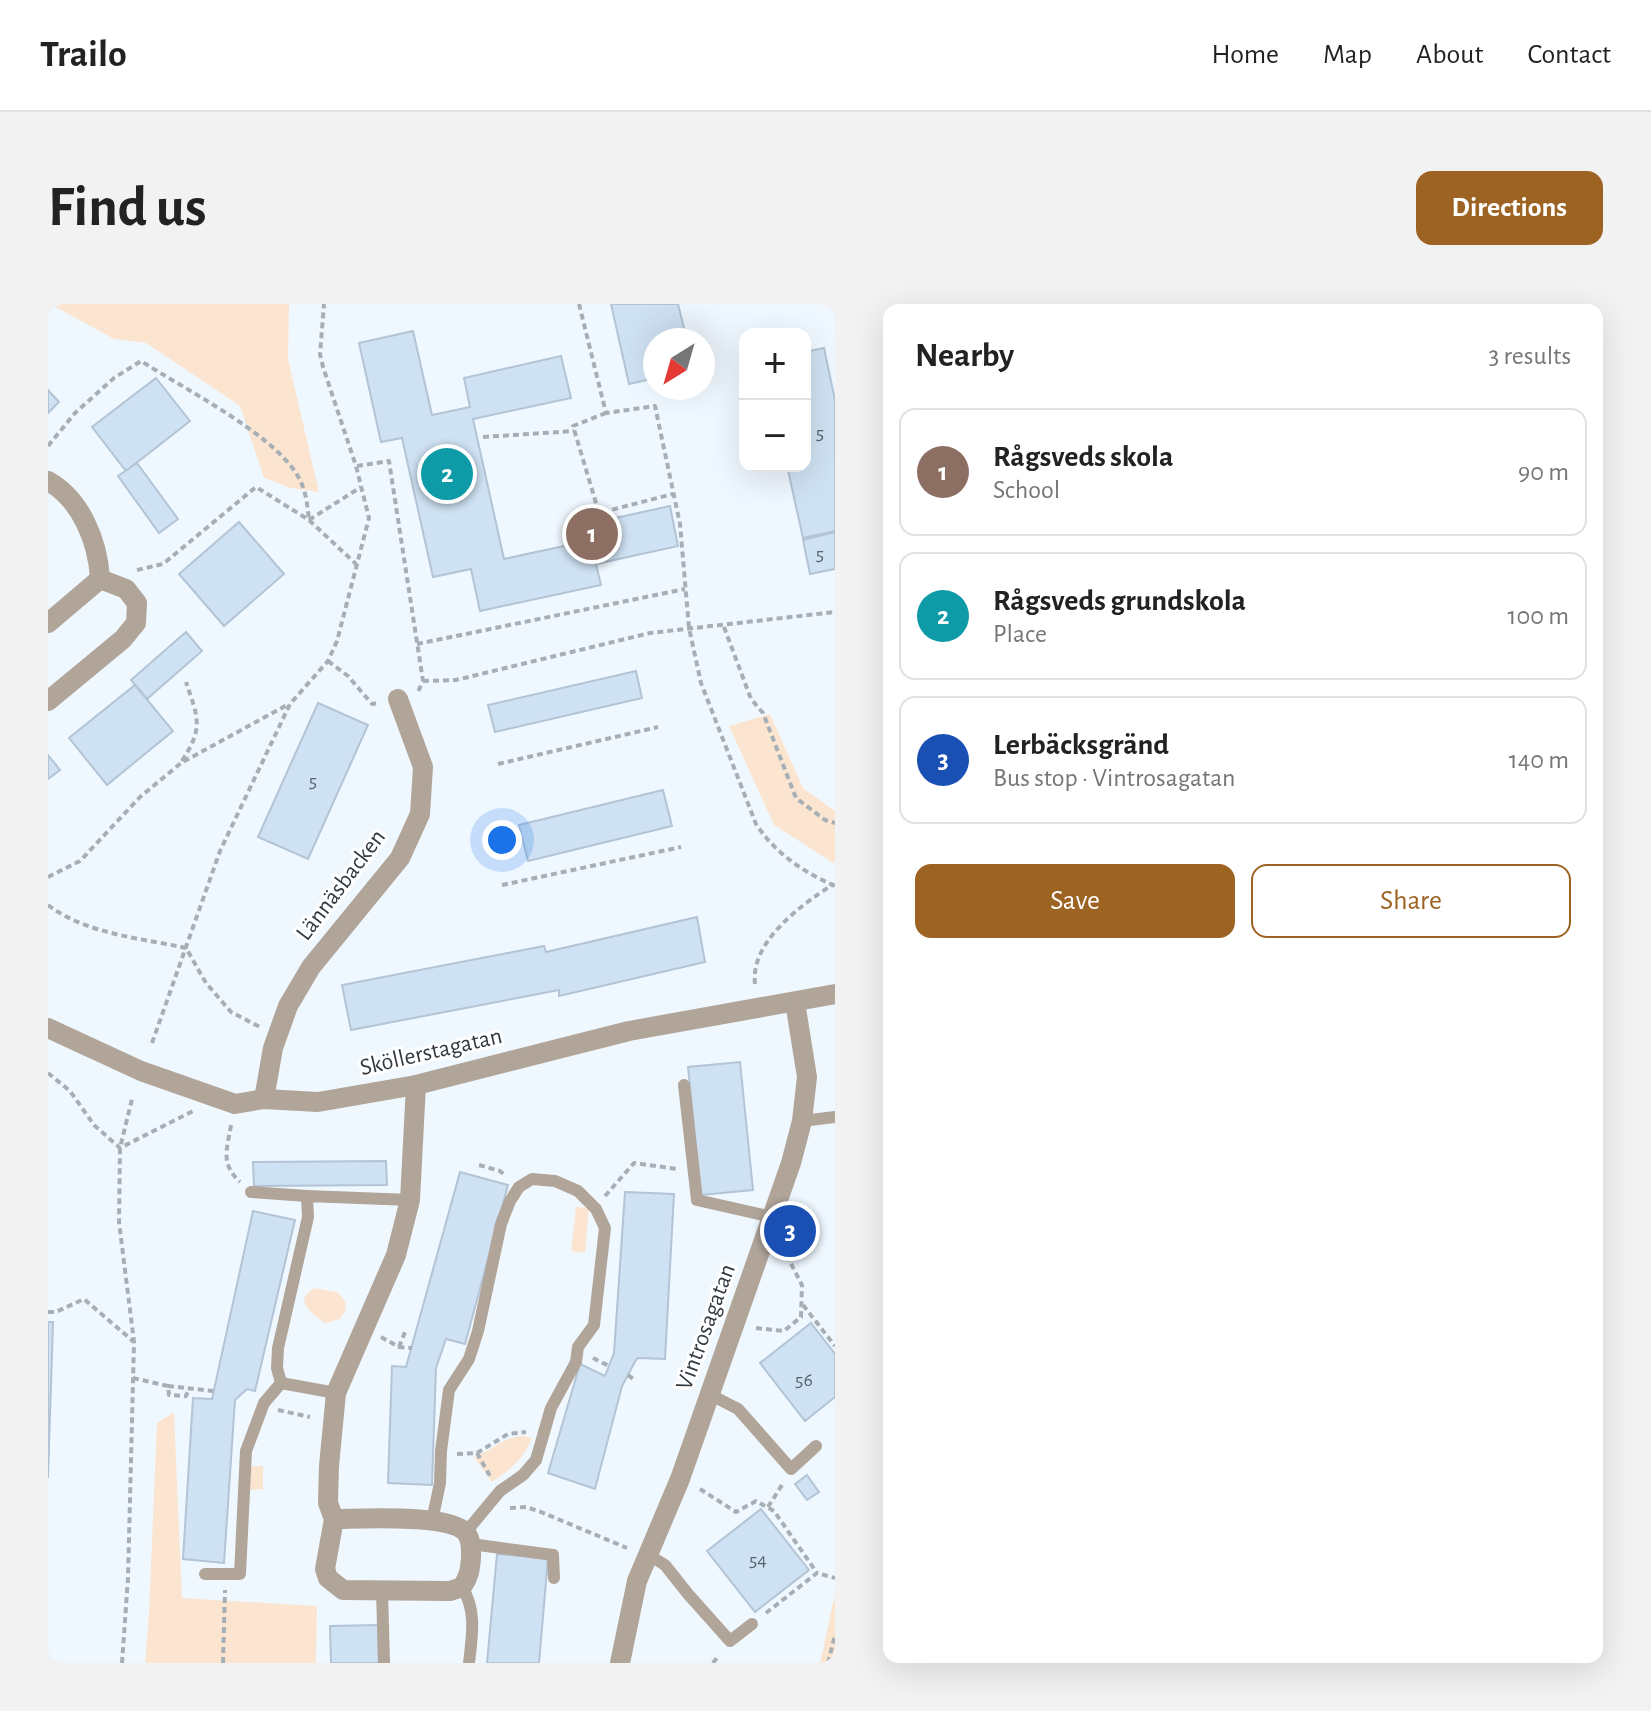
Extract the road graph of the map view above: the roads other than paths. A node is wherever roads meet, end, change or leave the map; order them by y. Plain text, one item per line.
1 (48, 481) edge
2 (100, 579) junction
3 (48, 623) edge
4 (398, 699) road end
5 (48, 701) edge
6 (835, 994) edge
7 (795, 1002) junction
8 (48, 1028) edge
9 (416, 1085) junction
10 (684, 1085) dead end
11 (264, 1099) junction
12 (835, 1117) edge
13 (802, 1121) junction
14 (251, 1192) road end
15 (307, 1196) junction
16 (410, 1200) junction
17 (772, 1217) junction
18 (281, 1383) junction
19 (336, 1393) junction
20 (709, 1394) junction
21 (816, 1446) dead end
22 (334, 1519) junction
23 (432, 1521) junction
24 (469, 1538) junction
25 (637, 1551) junction
26 (205, 1574) dead end
27 (554, 1578) dead end
28 (462, 1587) junction
29 (382, 1590) junction
30 (752, 1624) road end
31 (384, 1663) edge
32 (469, 1663) edge
33 (620, 1663) edge

1 - 2 street
2 - 3 street
2 - 5 street
4 - 11 street, Lännäsbacken
6 - 7 street, Sköllerstagatan
7 - 9 street, Sköllerstagatan
7 - 13 street, Vintrosagatan
8 - 11 street, Sköllerstagatan
9 - 11 street, Sköllerstagatan
9 - 16 street
10 - 17 lane
12 - 13 lane
13 - 17 street, Vintrosagatan
14 - 15 lane
15 - 16 lane
15 - 18 lane
16 - 19 street
17 - 20 street, Vintrosagatan
18 - 19 lane
18 - 26 lane
19 - 22 street
20 - 21 lane
20 - 25 street, Vintrosagatan
22 - 23 street
22 - 29 street
23 - 24 street
23 - 24 lane
24 - 27 lane
24 - 28 street
25 - 30 lane
25 - 33 street, Vintrosagatan
28 - 29 street
28 - 32 lane
29 - 31 lane

